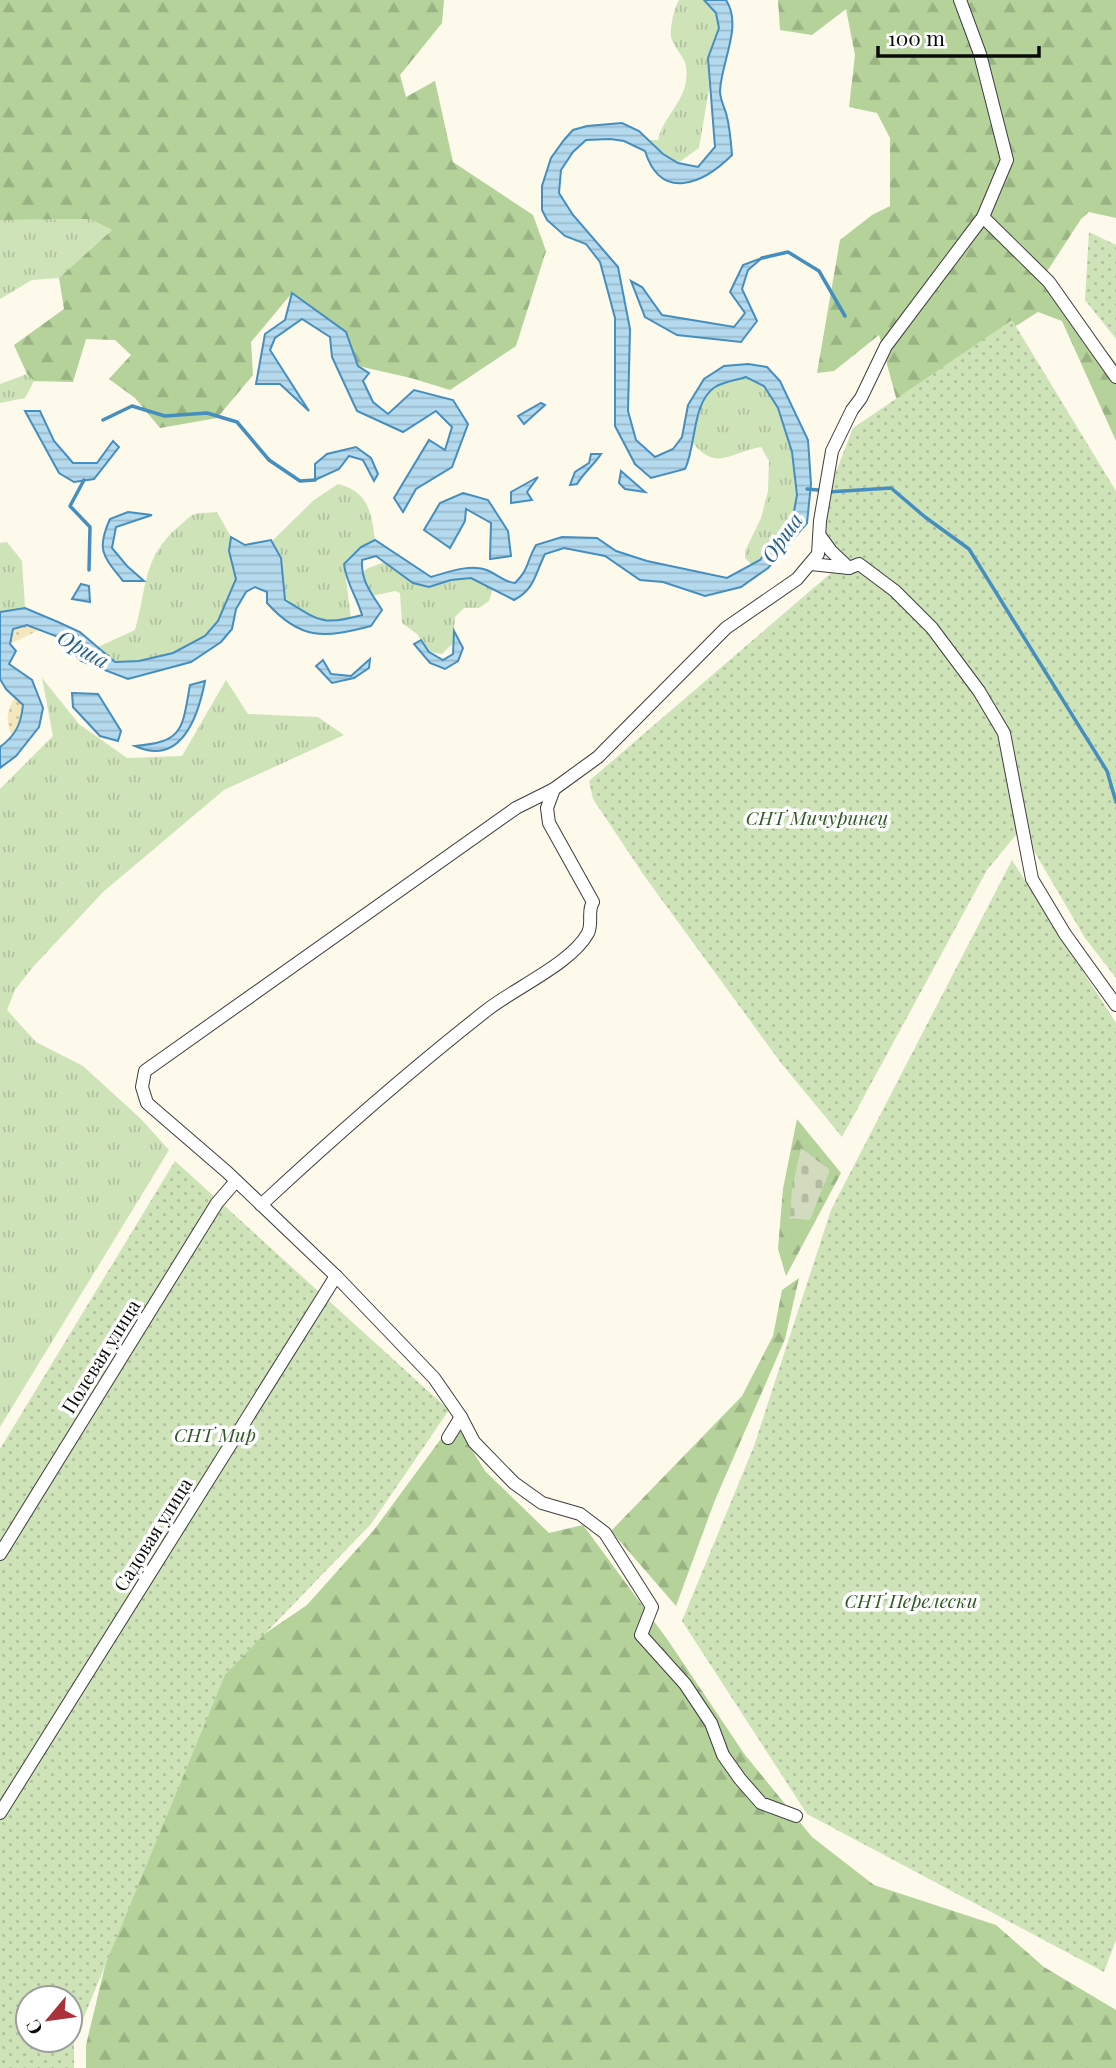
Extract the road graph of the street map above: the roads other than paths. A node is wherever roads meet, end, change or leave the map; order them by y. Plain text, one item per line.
1 (960, 0) edge
2 (983, 217) junction
3 (1116, 377) edge
4 (820, 536) junction
5 (811, 565) junction
6 (849, 568) junction
7 (554, 789) junction
8 (1116, 1005) edge
9 (236, 1181) junction
10 (261, 1205) junction
11 (336, 1276) junction
12 (461, 1417) junction
13 (448, 1438) dead end
14 (0, 1554) edge
15 (0, 1813) edge
16 (796, 1816) dead end

1 - 2 street
2 - 3 street
2 - 4 street
4 - 5 street
4 - 6 street
5 - 6 street
5 - 7 street
6 - 8 street
7 - 9 street
7 - 10 street
9 - 10 street
9 - 14 street, Полевая улица
10 - 11 street
11 - 12 street
11 - 15 street, Садовая улица
12 - 13 street
12 - 16 street

